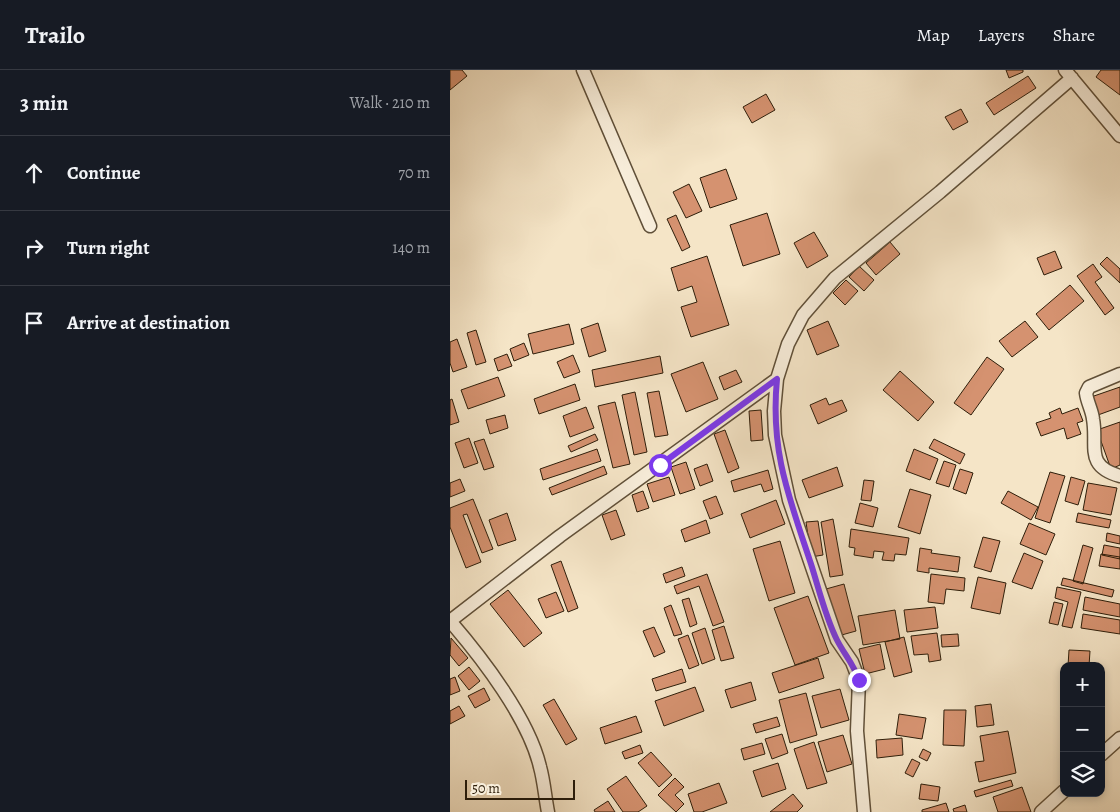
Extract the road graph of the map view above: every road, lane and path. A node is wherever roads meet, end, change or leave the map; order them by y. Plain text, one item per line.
1 (583, 70) edge
2 (1068, 74) edge
3 (1120, 136) edge
4 (650, 226) dead end
5 (1120, 374) edge
6 (777, 379) junction
7 (1120, 476) edge
8 (450, 621) edge
9 (1120, 738) edge
10 (1104, 752) edge
11 (1060, 795) edge
12 (548, 812) edge
13 (864, 812) edge
14 (1041, 812) edge

1 - 4 street
2 - 3 street
2 - 6 street
5 - 7 street
6 - 8 street
6 - 13 street
8 - 12 street
9 - 10 street
11 - 14 street

